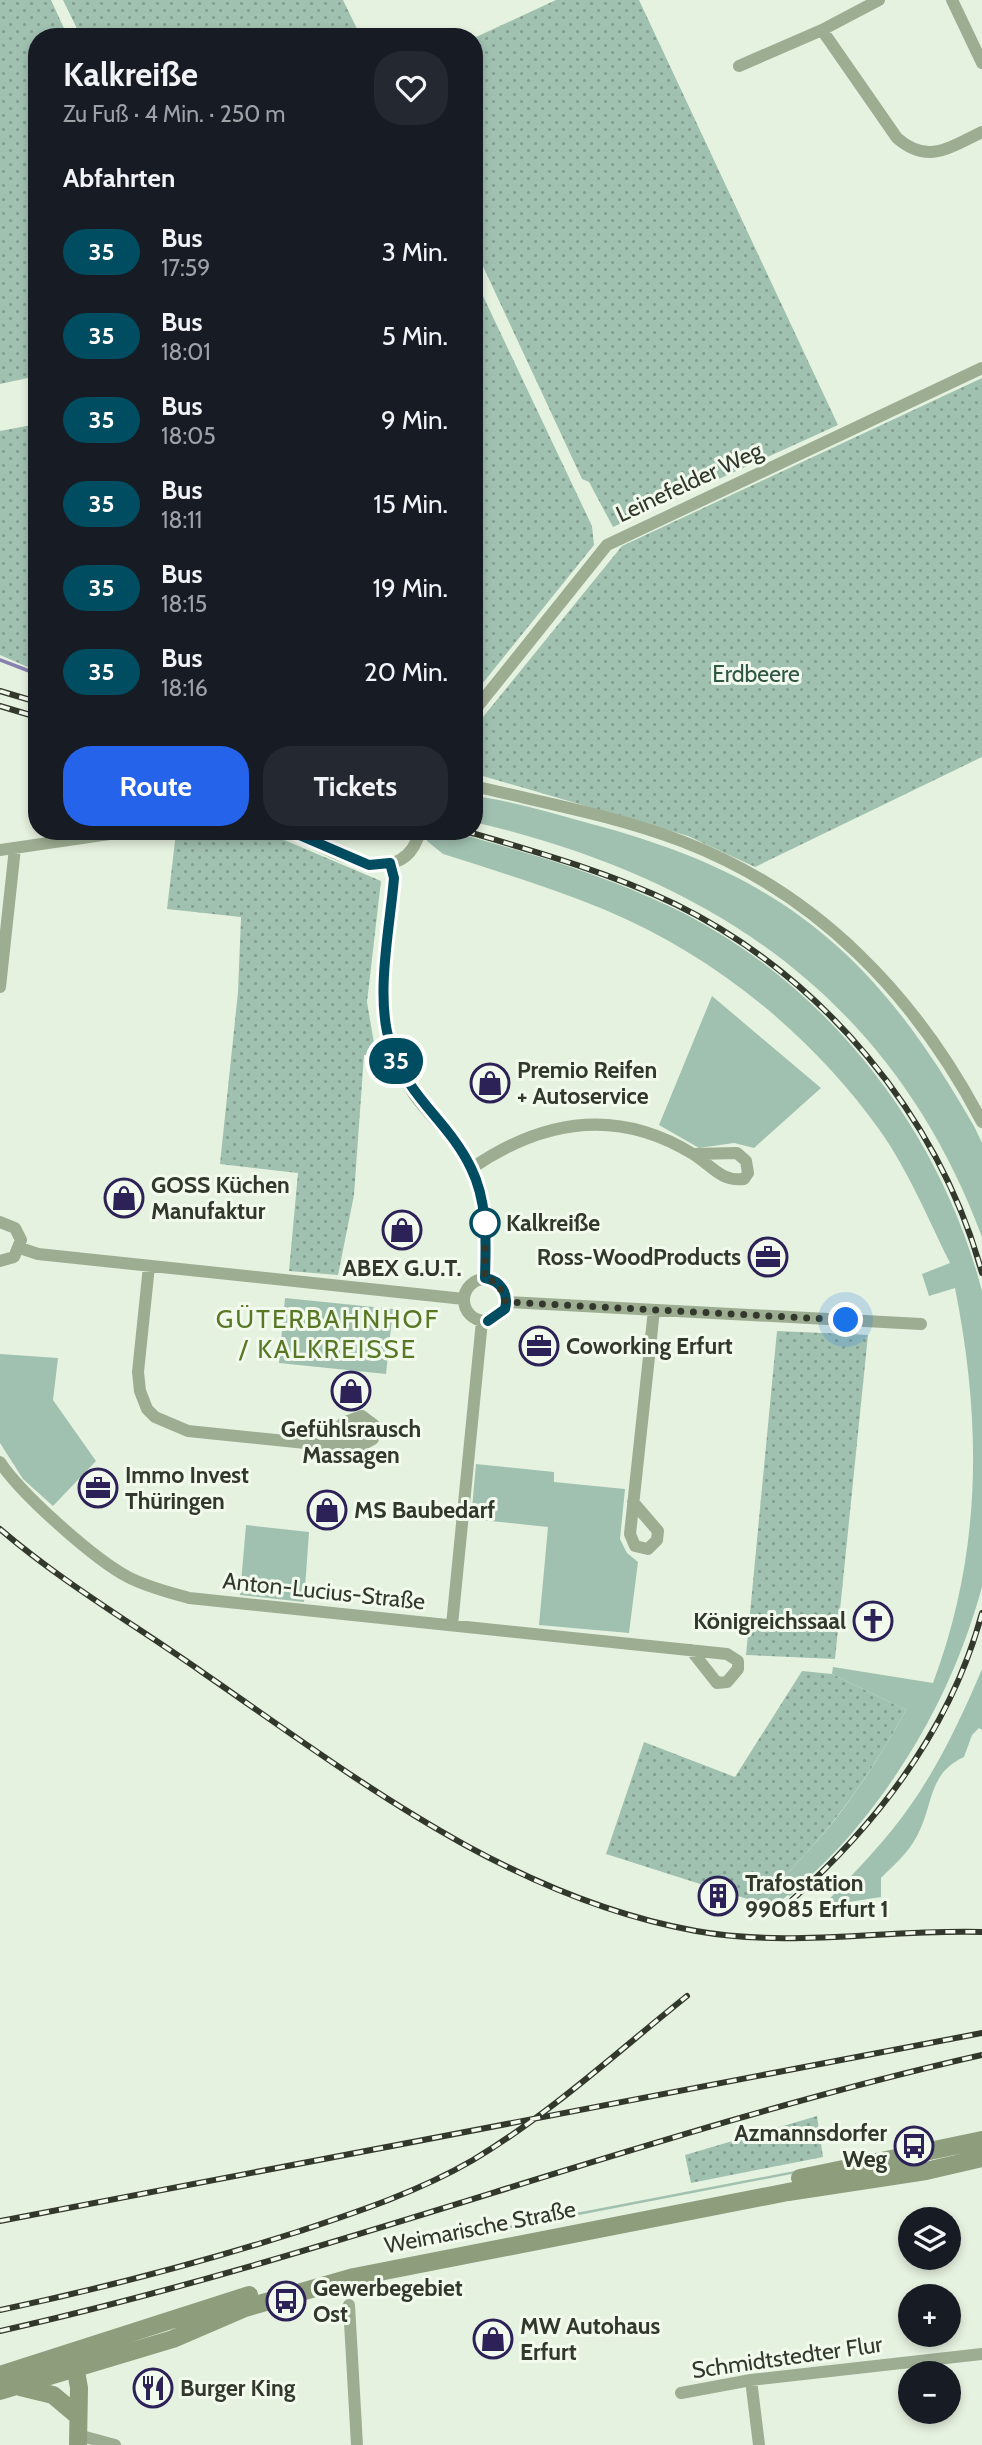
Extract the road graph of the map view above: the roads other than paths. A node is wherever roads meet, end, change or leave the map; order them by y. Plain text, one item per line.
1 (879, 0) edge
2 (956, 1) edge
3 (822, 30) junction
4 (982, 63) edge
5 (738, 66) dead end
6 (982, 132) edge
7 (982, 368) edge
8 (483, 700) edge
9 (483, 788) edge
10 (69, 840) edge
11 (311, 840) edge
12 (417, 840) edge
13 (15, 848) junction
14 (0, 850) edge
15 (390, 863) junction
16 (0, 988) edge
17 (982, 1122) edge
18 (694, 1154) dead end
19 (472, 1168) junction
20 (0, 1222) edge
21 (20, 1248) junction
22 (0, 1261) edge
23 (149, 1266) junction
24 (485, 1278) junction
25 (464, 1299) junction
26 (506, 1302) junction
27 (654, 1310) junction
28 (482, 1321) junction
29 (922, 1324) dead end
30 (325, 1444) dead end
31 (0, 1462) edge
32 (633, 1502) dead end
33 (452, 1625) junction
34 (691, 1650) dead end
35 (982, 2140) edge
36 (982, 2158) edge
37 (349, 2305) dead end
38 (982, 2354) edge
39 (74, 2361) junction
40 (0, 2375) edge
41 (751, 2380) junction
42 (8, 2389) edge
43 (681, 2393) dead end
44 (78, 2416) junction
45 (78, 2440) edge
46 (114, 2445) edge
47 (358, 2445) edge
48 (759, 2445) edge

1 - 3 street
2 - 4 street
3 - 5 street
3 - 6 street
7 - 8 street, Leinefelder Weg
9 - 17 street
10 - 13 street
11 - 15 street
12 - 15 street
13 - 14 street
13 - 16 street
15 - 19 street
18 - 19 street
19 - 24 street
20 - 21 street
21 - 22 street
21 - 23 street
23 - 25 street
23 - 30 street
24 - 25 street
24 - 26 street
25 - 28 street
26 - 27 street
26 - 28 street
27 - 29 street
27 - 32 street
28 - 33 street
31 - 33 street, Anton-Lucius-Straße
33 - 34 street, Anton-Lucius-Straße
35 - 39 main road, Weimarische Straße
36 - 39 main road, Weimarische Straße
37 - 47 street
38 - 41 street, Schmidtstedter Flur
39 - 40 main road, Weimarische Straße
39 - 42 main road, Weimarische Straße
39 - 44 main road
41 - 43 street, Schmidtstedter Flur
41 - 48 street
42 - 44 main road
44 - 45 main road
45 - 46 street

